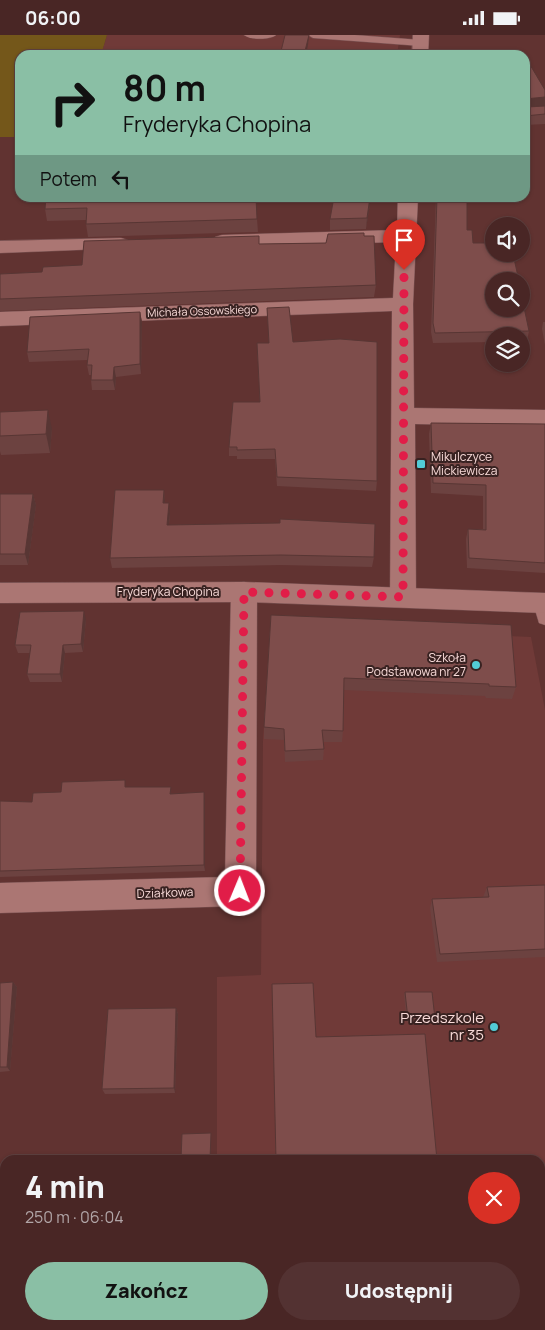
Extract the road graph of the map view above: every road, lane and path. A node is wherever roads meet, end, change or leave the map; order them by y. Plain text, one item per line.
1 (249, 35) edge
2 (271, 35) edge
3 (313, 35) edge
4 (421, 44) edge
5 (408, 202) edge
6 (405, 237) junction
7 (199, 242) edge
8 (139, 243) edge
9 (0, 247) edge
10 (404, 304) junction
11 (0, 319) edge
12 (402, 416) junction
13 (545, 418) edge
14 (244, 592) junction
15 (0, 593) edge
16 (403, 597) junction
17 (544, 608) edge
18 (0, 899) edge

1 - 2 lane
3 - 4 lane
5 - 6 street
6 - 7 street
6 - 10 street
8 - 9 street
10 - 11 street, Michała Ossowskiego
10 - 12 street
12 - 13 street
12 - 16 street
14 - 15 street, Fryderyka Chopina
14 - 16 street, Fryderyka Chopina
14 - 18 street, Działkowa
16 - 17 street, Fryderyka Chopina

